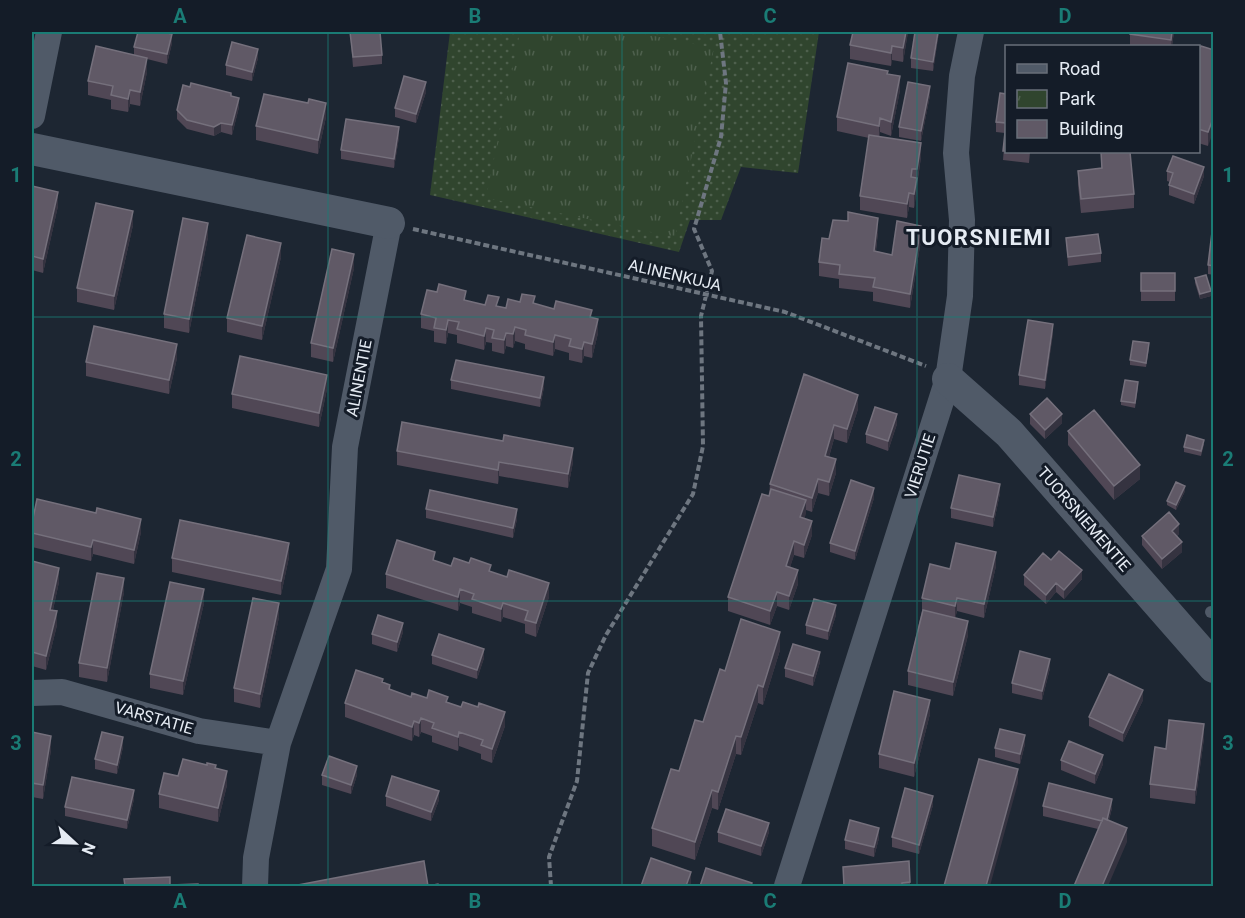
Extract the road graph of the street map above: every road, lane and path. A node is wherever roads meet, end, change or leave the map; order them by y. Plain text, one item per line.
1 (49, 32) edge
2 (720, 32) edge
3 (971, 32) edge
4 (32, 116) edge
5 (32, 149) edge
6 (389, 224) junction
7 (706, 294) junction
8 (948, 379) junction
9 (1214, 667) edge
10 (32, 693) edge
11 (278, 743) junction
12 (255, 886) edge
13 (551, 886) edge
14 (787, 886) edge

1 - 4 street
2 - 7 path
3 - 8 street, VIERUTIE
5 - 6 street
6 - 7 path, ALINENKUJA
6 - 11 street, ALINENTIE
7 - 8 path, ALINENKUJA
7 - 13 path
8 - 9 street, TUORSNIEMENTIE
8 - 14 street, VIERUTIE
10 - 11 street, VARSTATIE
11 - 12 street, ALINENTIE

